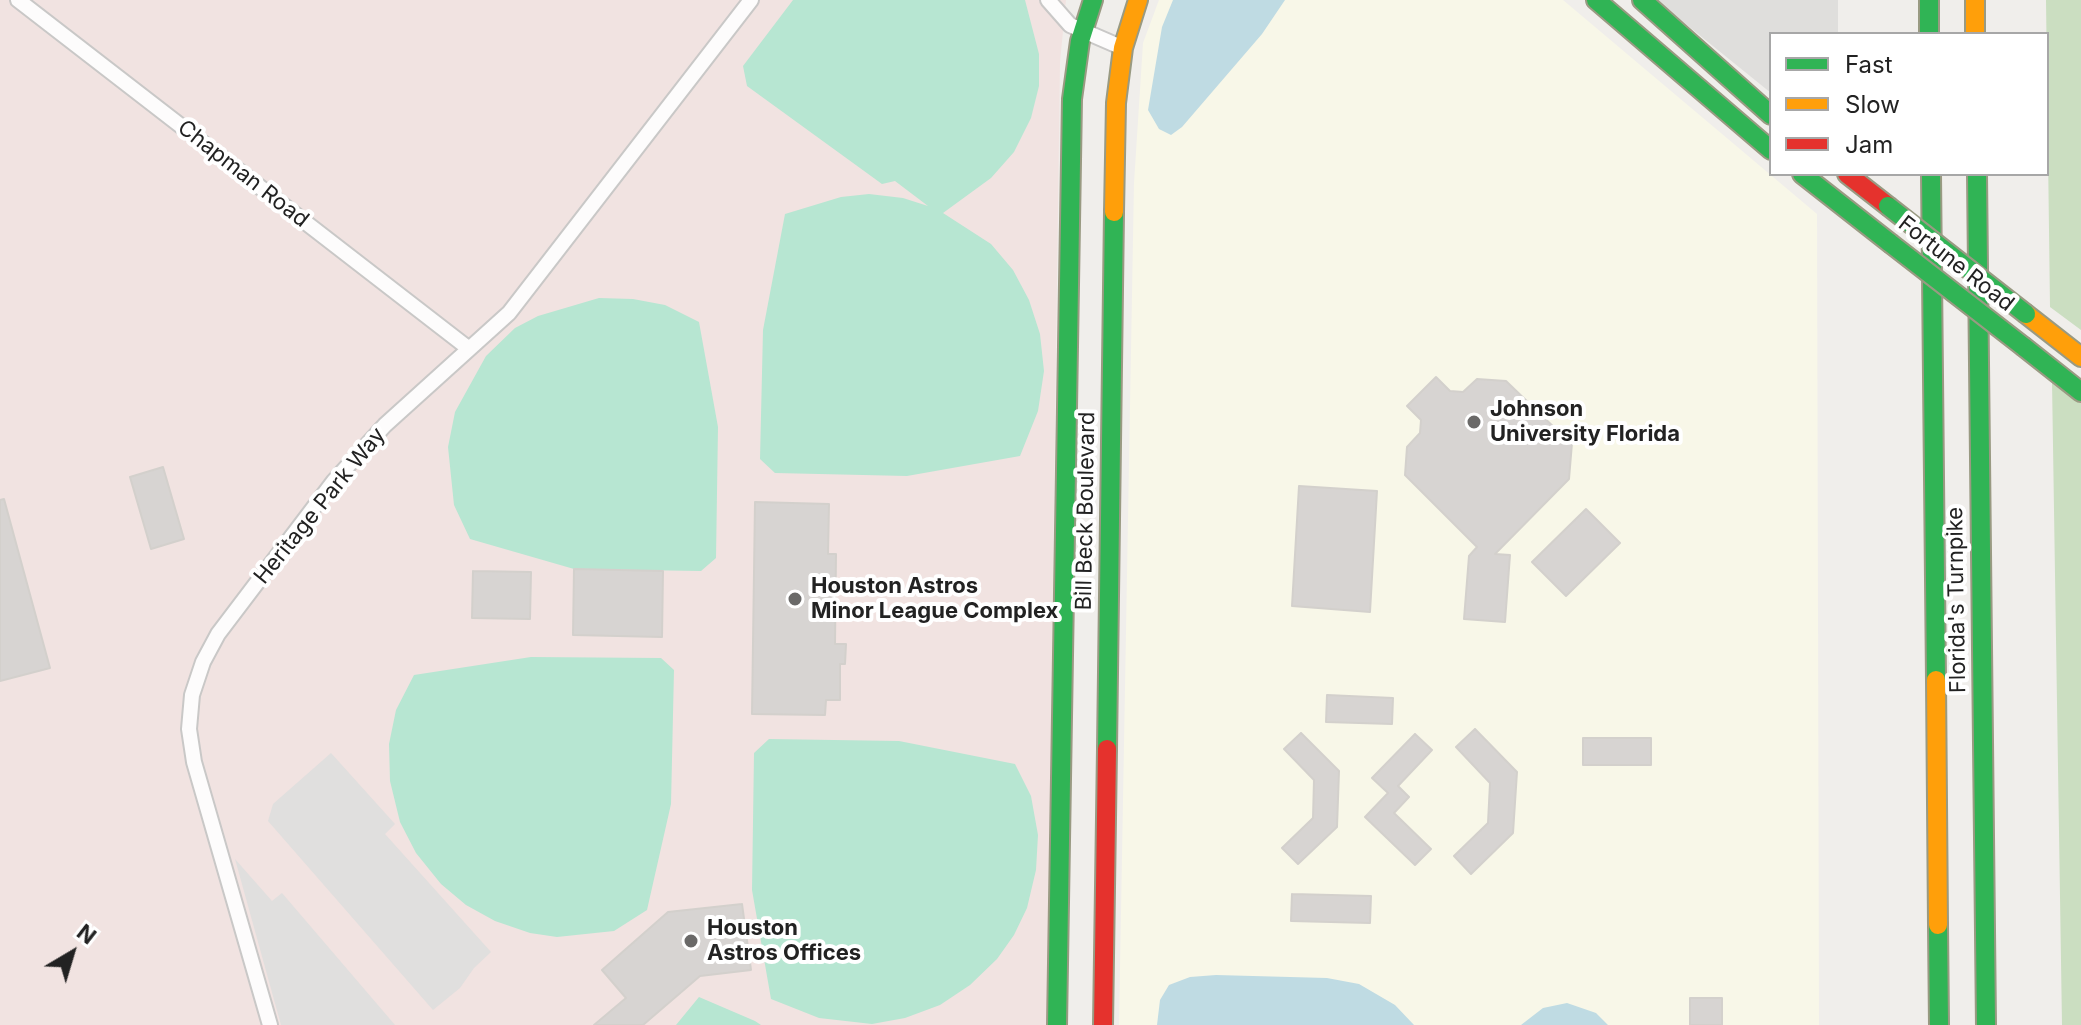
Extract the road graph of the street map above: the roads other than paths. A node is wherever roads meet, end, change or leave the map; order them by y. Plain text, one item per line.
1 (18, 0) edge
2 (751, 0) edge
3 (1048, 0) edge
4 (1093, 0) edge
5 (1138, 0) edge
6 (1596, 0) edge
7 (1642, 0) edge
8 (1929, 0) edge
9 (1975, 0) edge
10 (1083, 32) junction
11 (1929, 32) edge
12 (1975, 32) edge
13 (1123, 48) junction
14 (1769, 113) edge
15 (1769, 148) edge
16 (1805, 176) edge
17 (1850, 176) edge
18 (1931, 176) edge
19 (1977, 176) edge
20 (468, 348) junction
21 (2081, 357) edge
22 (2081, 392) edge
23 (270, 1025) edge
24 (1057, 1025) edge
25 (1103, 1025) edge
26 (1939, 1025) edge
27 (1986, 1025) edge

1 - 20 street, Chapman Road
2 - 20 street, Heritage Park Way
3 - 10 street
4 - 10 main road, Bill Beck Boulevard
5 - 13 main road, Bill Beck Boulevard
6 - 15 main road
7 - 14 main road
8 - 11 main road
9 - 12 main road
10 - 13 street
10 - 24 main road, Bill Beck Boulevard
13 - 25 main road, Bill Beck Boulevard
16 - 22 main road, Fortune Road, bridge
17 - 21 main road, Fortune Road, bridge
18 - 26 main road, Florida's Turnpike
19 - 27 main road, Florida's Turnpike
20 - 23 street, Heritage Park Way

